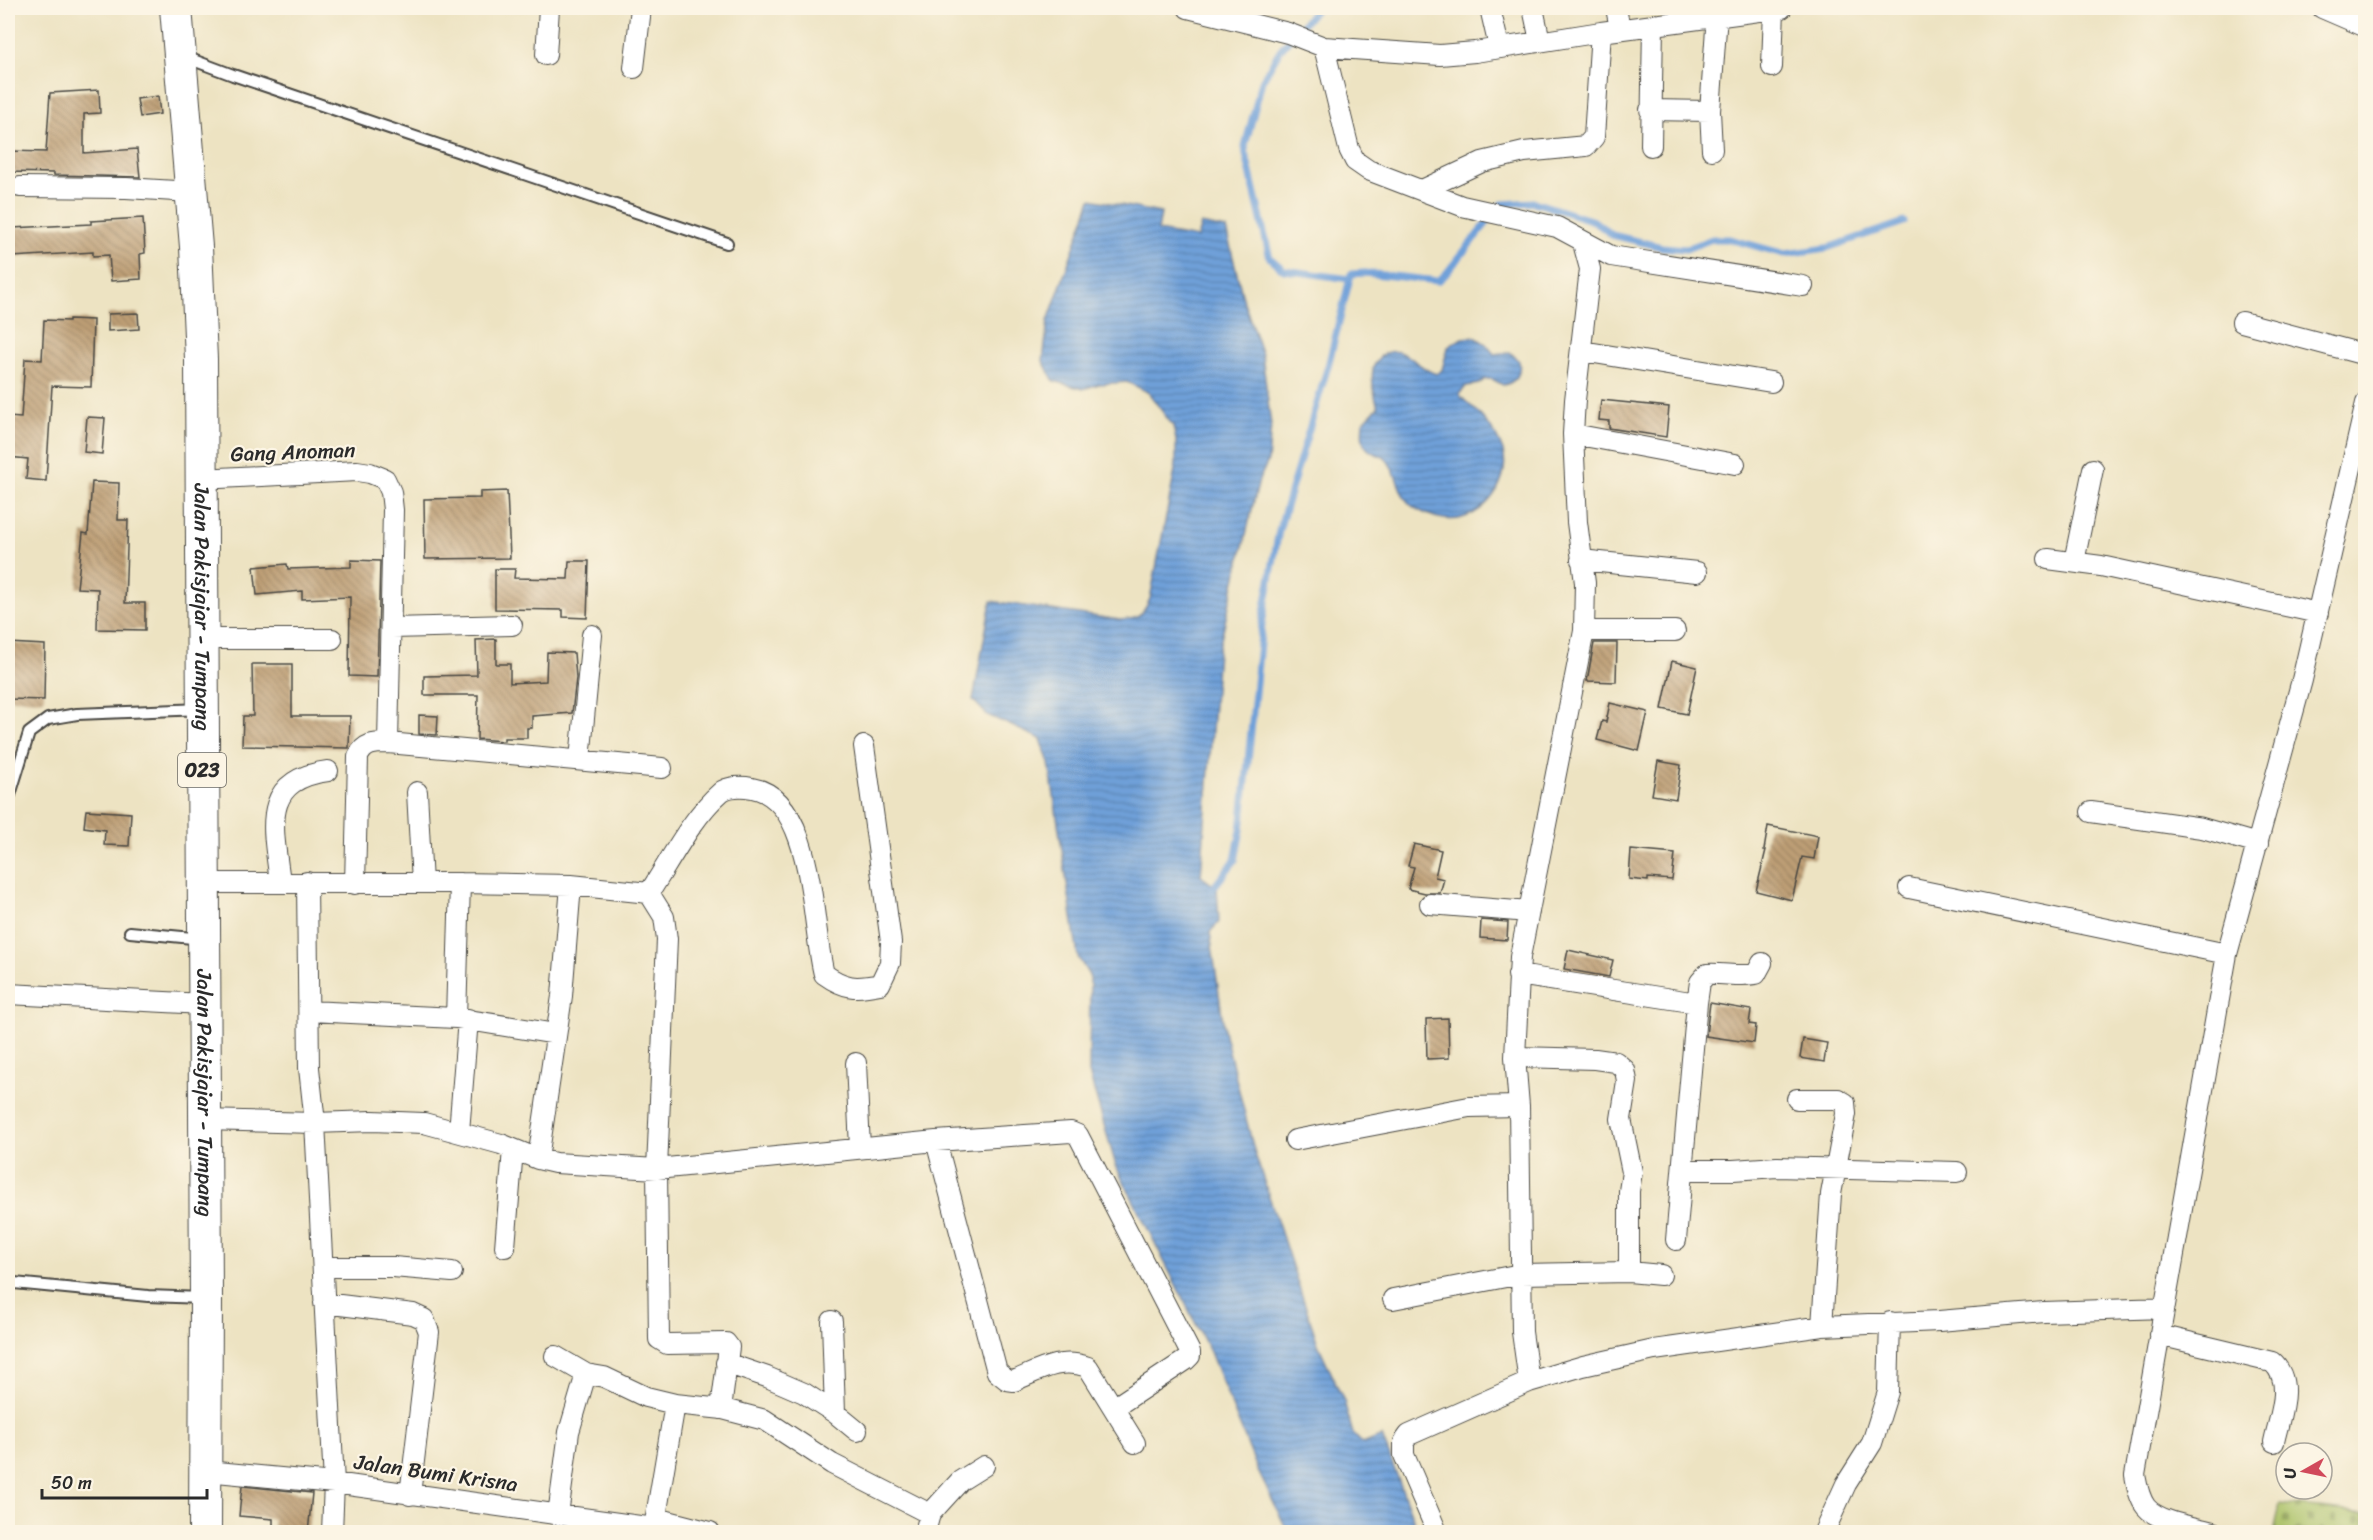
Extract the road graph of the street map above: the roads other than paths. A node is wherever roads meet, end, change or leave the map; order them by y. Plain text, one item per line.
1 (176, 8) edge
2 (549, 8) edge
3 (642, 8) edge
4 (1188, 8) edge
5 (1490, 8) edge
6 (1533, 8) edge
7 (1616, 8) edge
8 (1774, 8) edge
9 (1782, 8) edge
10 (2322, 8) edge
11 (1672, 14) edge
12 (1717, 15) junction
13 (1653, 24) junction
14 (2366, 27) edge
15 (1610, 31) junction
16 (1540, 41) junction
17 (1324, 47) junction
18 (1499, 47) junction
19 (179, 54) junction
20 (546, 55) dead end
21 (1772, 67) dead end
22 (634, 68) dead end
23 (1650, 110) junction
24 (1710, 111) junction
25 (1651, 146) dead end
26 (1712, 150) dead end
27 (20, 188) dead end
28 (1422, 190) junction
29 (192, 192) junction
30 (727, 243) dead end
31 (1583, 243) junction
32 (1803, 286) dead end
33 (2242, 322) dead end
34 (1582, 351) junction
35 (2366, 355) edge
36 (1771, 382) dead end
37 (2366, 404) edge
38 (1573, 434) junction
39 (1735, 464) dead end
40 (2093, 469) dead end
41 (201, 479) junction
42 (2048, 559) dead end
43 (1581, 560) junction
44 (2074, 562) junction
45 (1697, 572) dead end
46 (2318, 613) junction
47 (512, 625) dead end
48 (392, 628) junction
49 (1584, 631) junction
50 (1675, 631) dead end
51 (592, 635) dead end
52 (202, 639) junction
53 (332, 639) dead end
54 (202, 709) junction
55 (388, 743) junction
56 (864, 746) dead end
57 (580, 760) junction
58 (662, 768) dead end
59 (328, 771) dead end
60 (417, 792) dead end
61 (10, 795) dead end
62 (2091, 812) dead end
63 (2258, 844) junction
64 (280, 882) junction
65 (307, 882) junction
66 (203, 883) junction
67 (422, 883) junction
68 (460, 883) junction
69 (355, 884) junction
70 (572, 885) junction
71 (1909, 888) dead end
72 (649, 893) junction
73 (1430, 904) dead end
74 (1529, 912) junction
75 (130, 932) dead end
76 (203, 939) junction
77 (2227, 954) junction
78 (1762, 963) dead end
79 (1518, 975) junction
80 (8, 994) edge
81 (1697, 1003) junction
82 (204, 1004) junction
83 (309, 1011) junction
84 (462, 1018) junction
85 (556, 1034) junction
86 (1515, 1057) junction
87 (856, 1063) dead end
88 (1797, 1099) dead end
89 (1519, 1106) junction
90 (204, 1120) junction
91 (315, 1123) junction
92 (459, 1132) junction
93 (1295, 1140) dead end
94 (936, 1141) junction
95 (860, 1148) junction
96 (513, 1149) junction
97 (538, 1160) junction
98 (657, 1169) junction
99 (1683, 1170) junction
100 (1836, 1170) junction
101 (1957, 1172) dead end
102 (1676, 1240) dead end
103 (505, 1247) dead end
104 (323, 1267) junction
105 (452, 1272) dead end
106 (1629, 1272) junction
107 (1521, 1274) junction
108 (1661, 1275) dead end
109 (8, 1280) edge
110 (206, 1298) junction
111 (1392, 1299) dead end
112 (324, 1304) junction
113 (2164, 1308) junction
114 (832, 1321) dead end
115 (1890, 1322) junction
116 (1822, 1326) junction
117 (2159, 1335) junction
118 (555, 1356) dead end
119 (726, 1363) junction
120 (586, 1374) junction
121 (1529, 1382) junction
122 (675, 1404) junction
123 (1115, 1407) junction
124 (721, 1409) junction
125 (834, 1413) junction
126 (857, 1431) dead end
127 (2274, 1441) edge
128 (1135, 1443) dead end
129 (984, 1466) dead end
130 (206, 1471) junction
131 (334, 1483) junction
132 (410, 1496) junction
133 (558, 1515) junction
134 (928, 1523) edge
135 (654, 1526) edge
136 (205, 1533) edge
137 (332, 1533) edge
138 (710, 1533) edge
139 (1437, 1533) edge
140 (1824, 1533) edge
141 (2213, 1533) edge

1 - 19 main road, Jalan Pakisjajar - Tumpang / 023
2 - 20 street
3 - 22 street
4 - 17 street
5 - 18 street
6 - 16 street
7 - 15 street
8 - 9 street
8 - 12 street
8 - 21 street
10 - 14 street
11 - 12 street
11 - 13 street
12 - 24 street
13 - 15 street
13 - 23 street
15 - 16 street
15 - 28 street
16 - 18 street
17 - 18 street
17 - 28 street
19 - 29 main road, Jalan Pakisjajar - Tumpang / 023
19 - 30 lane
23 - 24 street
23 - 25 street
24 - 26 street
27 - 29 street
28 - 31 street
29 - 41 main road, Jalan Pakisjajar - Tumpang / 023
31 - 32 street
31 - 34 street
33 - 35 street
34 - 36 street
34 - 38 street
37 - 46 street
38 - 39 street
38 - 43 street
40 - 44 street
41 - 48 street, Gang Anoman
41 - 52 main road, Jalan Pakisjajar - Tumpang / 023
42 - 44 street
43 - 45 street
43 - 49 street
44 - 46 street
46 - 63 street
47 - 48 street
48 - 55 street
49 - 50 street
49 - 74 street
51 - 57 street
52 - 53 street
52 - 54 main road, Jalan Pakisjajar - Tumpang / 023
54 - 61 lane
54 - 66 main road, Jalan Pakisjajar - Tumpang / 023
55 - 57 street
55 - 69 street
56 - 72 street
57 - 58 street
59 - 64 street
60 - 67 street
62 - 63 street
63 - 77 street
64 - 65 street
64 - 66 street
65 - 69 street
65 - 83 street
66 - 76 main road, Jalan Pakisjajar - Tumpang / 023
67 - 68 street
67 - 69 street
68 - 70 street
68 - 84 street
70 - 72 street
70 - 85 street
71 - 77 street
72 - 98 street
73 - 74 street
74 - 79 street
75 - 76 lane
76 - 82 main road, Jalan Pakisjajar - Tumpang / 023
77 - 113 street
78 - 81 street
79 - 81 street
79 - 86 street
80 - 82 street
81 - 99 street
82 - 90 main road, Jalan Pakisjajar - Tumpang / 023
83 - 84 street
83 - 91 street
84 - 85 street
84 - 92 street
85 - 97 street
86 - 89 street
86 - 106 street
87 - 95 street
88 - 100 street
89 - 93 street
89 - 107 street
90 - 91 street
90 - 110 main road, Jalan Pakisjajar - Tumpang / 023
91 - 92 street
91 - 104 street
92 - 96 street
94 - 95 street
94 - 123 street
94 - 123 street
95 - 98 street
96 - 97 street
96 - 103 street
97 - 98 street
98 - 119 street
99 - 100 street
99 - 102 street
100 - 101 street
100 - 116 street
104 - 105 street
104 - 112 street
106 - 107 street
106 - 108 street
107 - 111 street
107 - 121 street
109 - 110 lane
110 - 130 main road, Jalan Pakisjajar - Tumpang / 023
112 - 131 street
112 - 132 street
113 - 115 street
113 - 117 street
114 - 125 street
115 - 116 street
115 - 140 street
116 - 121 street
117 - 127 street
117 - 141 street
118 - 120 street
119 - 124 street
119 - 125 street
120 - 122 street
120 - 133 street
121 - 139 street
122 - 124 street
122 - 135 street
123 - 128 street
124 - 134 street
125 - 126 street
129 - 134 street
130 - 131 street, Jalan Bumi Krisna
130 - 136 main road, Jalan Pakisjajar - Tumpang / 023
131 - 132 street, Jalan Bumi Krisna
131 - 137 street
132 - 133 street, Jalan Bumi Krisna
133 - 135 street, Jalan Bumi Krisna
135 - 138 street, Jalan Bumi Krisna

